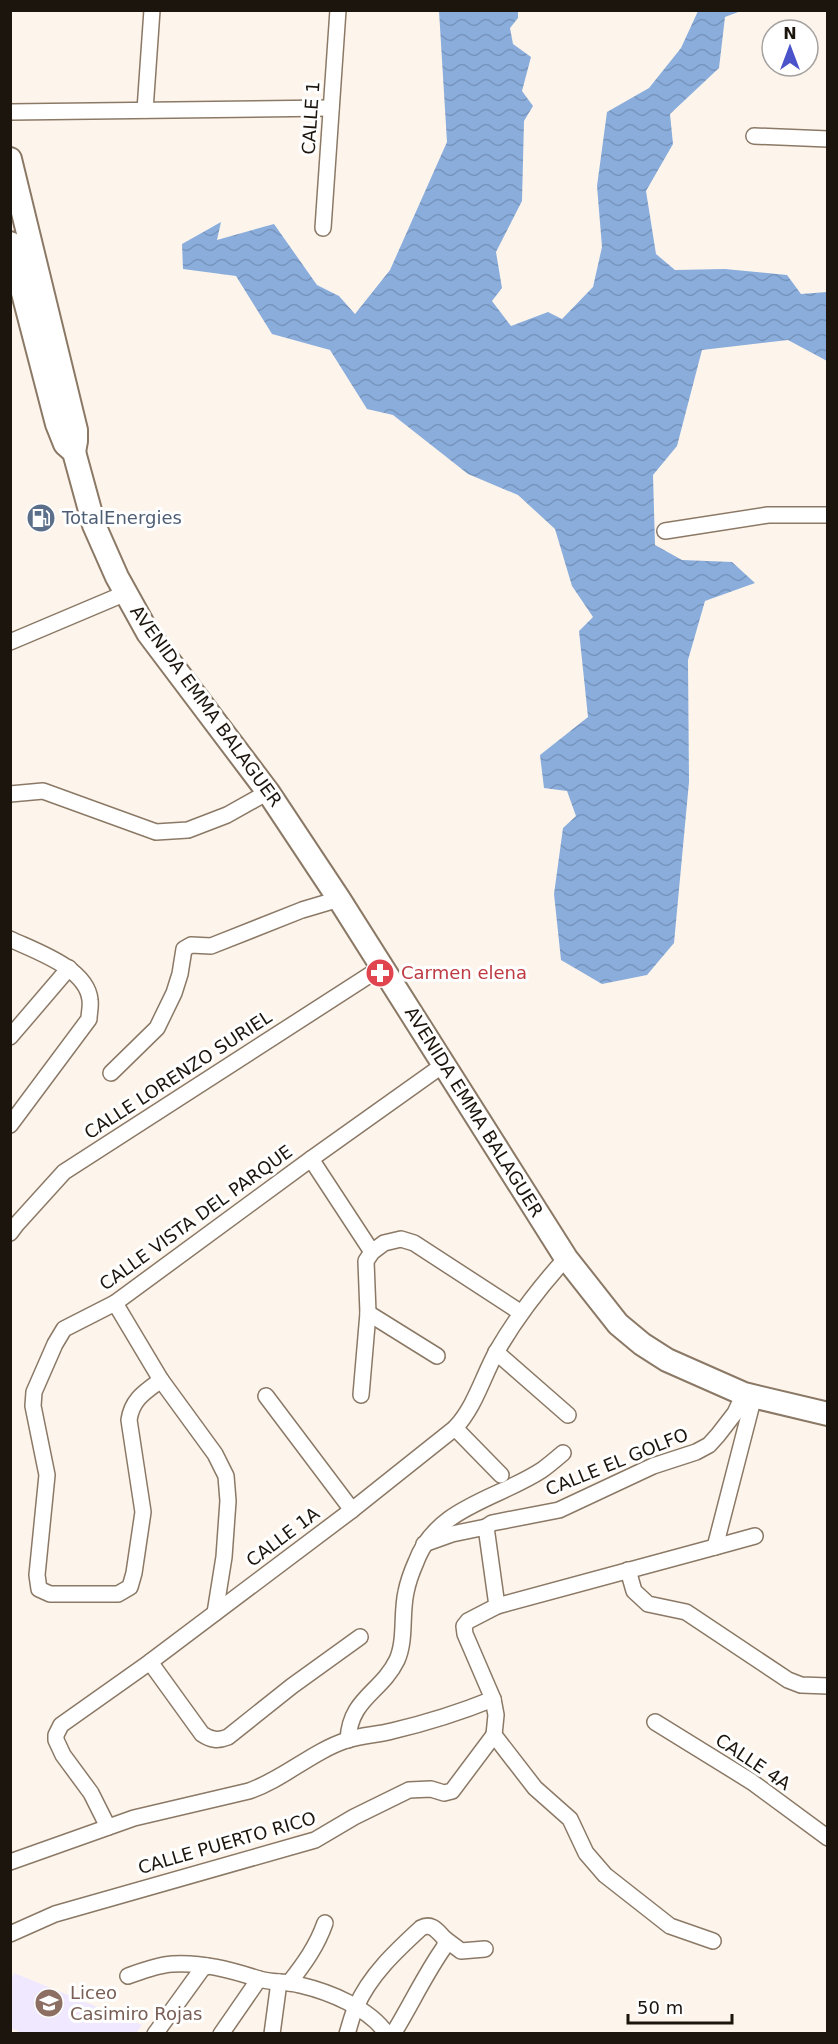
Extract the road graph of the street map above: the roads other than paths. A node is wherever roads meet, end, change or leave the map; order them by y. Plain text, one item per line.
1 (152, 10) edge
2 (338, 10) edge
3 (331, 108) junction
4 (146, 111) junction
5 (10, 112) edge
6 (754, 136) dead end
7 (828, 139) edge
8 (10, 159) edge
9 (323, 228) dead end
10 (10, 243) edge
11 (74, 452) junction
12 (826, 518) edge
13 (665, 531) dead end
14 (126, 594) junction
15 (10, 642) edge
16 (268, 792) junction
17 (10, 794) edge
18 (339, 899) junction
19 (10, 939) edge
20 (382, 967) junction
21 (69, 968) junction
22 (10, 1037) edge
23 (443, 1065) junction
24 (111, 1073) dead end
25 (10, 1125) edge
26 (311, 1159) junction
27 (10, 1233) edge
28 (372, 1252) junction
29 (566, 1258) junction
30 (115, 1303) junction
31 (520, 1312) junction
32 (368, 1313) junction
33 (496, 1352) junction
34 (436, 1356) dead end
35 (161, 1380) junction
36 (361, 1395) dead end
37 (749, 1395) junction
38 (267, 1396) dead end
39 (828, 1414) edge
40 (568, 1415) dead end
41 (455, 1428) junction
42 (563, 1453) dead end
43 (501, 1475) dead end
44 (351, 1510) junction
45 (486, 1527) junction
46 (755, 1536) dead end
47 (424, 1544) junction
48 (715, 1547) junction
49 (628, 1570) junction
50 (497, 1606) junction
51 (215, 1613) junction
52 (360, 1637) dead end
53 (150, 1662) junction
54 (828, 1686) edge
55 (493, 1699) junction
56 (655, 1722) dead end
57 (494, 1735) junction
58 (348, 1740) junction
59 (108, 1827) junction
60 (828, 1838) edge
61 (10, 1862) edge
62 (325, 1923) dead end
63 (10, 1934) edge
64 (445, 1939) junction
65 (713, 1941) dead end
66 (485, 1949) dead end
67 (207, 1966) junction
68 (128, 1976) dead end
69 (260, 1979) junction
70 (284, 1982) junction
71 (356, 2006) junction
72 (155, 2034) edge
73 (221, 2034) edge
74 (272, 2034) edge
75 (347, 2034) edge
76 (387, 2034) edge
77 (393, 2034) edge

1 - 4 street
2 - 3 street, CALLE 1
3 - 4 street
3 - 9 street, CALLE 1
4 - 5 street
6 - 7 street
8 - 11 street, AVENIDA EMMA BALAGUER
10 - 11 street, AVENIDA EMMA BALAGUER
11 - 14 street, AVENIDA EMMA BALAGUER
12 - 13 street
14 - 15 street
14 - 16 street, AVENIDA EMMA BALAGUER
16 - 17 street
16 - 18 street, AVENIDA EMMA BALAGUER
18 - 20 street, AVENIDA EMMA BALAGUER
18 - 24 street
19 - 21 street
20 - 23 street, AVENIDA EMMA BALAGUER
20 - 27 street, CALLE LORENZO SURIEL
21 - 22 street
21 - 25 street
23 - 26 street, CALLE VISTA DEL PARQUE
23 - 29 street, AVENIDA EMMA BALAGUER
26 - 28 street
26 - 30 street, CALLE VISTA DEL PARQUE
28 - 31 street
28 - 32 street
29 - 31 street, CALLE 1A
29 - 37 street, AVENIDA EMMA BALAGUER
30 - 35 street
30 - 35 street, CALLE VISTA DEL PARQUE
31 - 33 street, CALLE 1A
32 - 34 street
32 - 36 street
33 - 40 street
33 - 41 street, CALLE 1A
35 - 51 street
37 - 39 street, AVENIDA EMMA BALAGUER
37 - 45 street, CALLE EL GOLFO
37 - 48 street
38 - 44 street
41 - 43 street
41 - 44 street, CALLE 1A
42 - 47 street
44 - 51 street, CALLE 1A
45 - 47 street, CALLE EL GOLFO
45 - 50 street
46 - 48 street
47 - 58 street
48 - 49 street
49 - 50 street
49 - 54 street
50 - 55 street
51 - 53 street, CALLE 1A
52 - 53 street
53 - 59 street, CALLE 1A
55 - 57 street
55 - 58 street
56 - 60 street, CALLE 4A
57 - 63 street, CALLE PUERTO RICO
57 - 65 street
58 - 59 street
59 - 61 street
62 - 70 street
64 - 66 street
64 - 71 street
64 - 77 street
67 - 68 street
67 - 69 street
67 - 72 street
69 - 70 street
69 - 73 street
70 - 71 street
70 - 74 street
71 - 75 street
71 - 76 street

